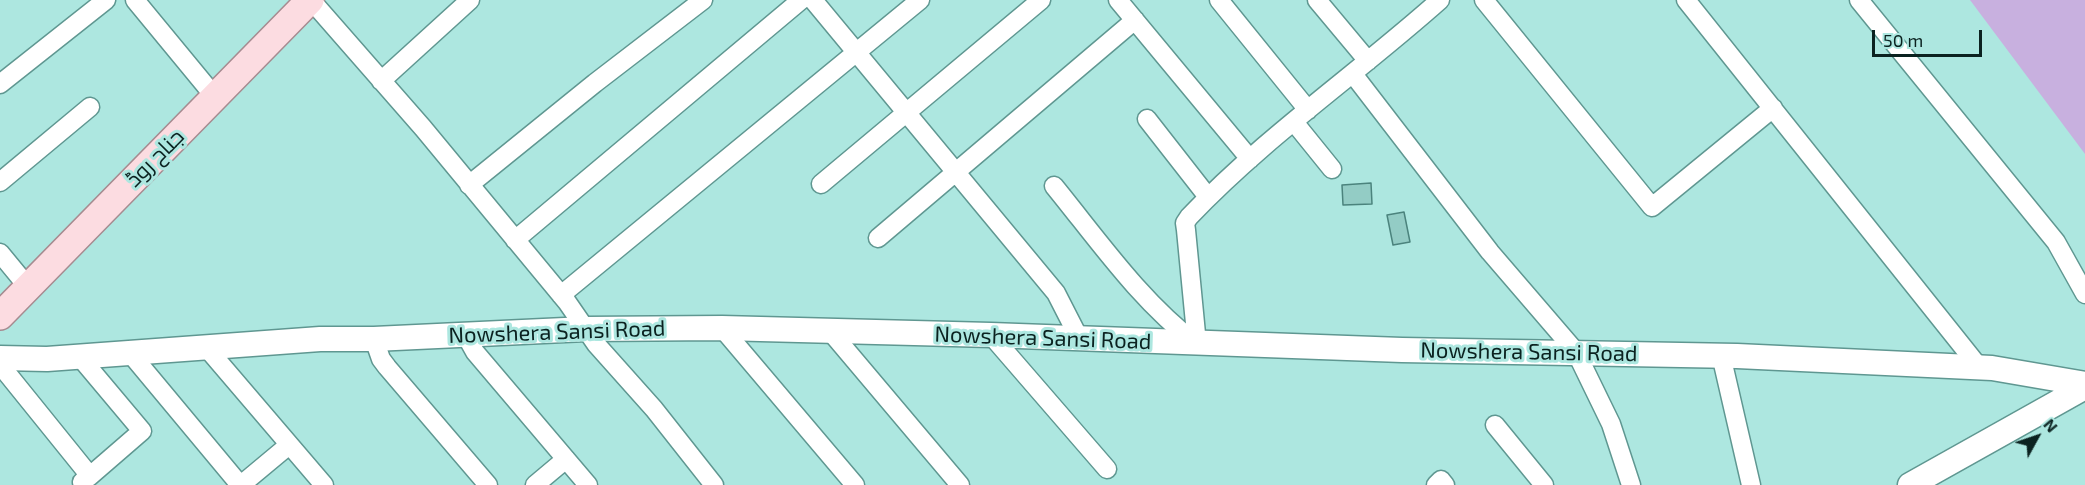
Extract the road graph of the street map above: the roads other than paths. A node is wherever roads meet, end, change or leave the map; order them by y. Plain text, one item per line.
1 (106, 0) edge
2 (135, 0) edge
3 (310, 0) edge
4 (470, 0) edge
5 (703, 0) edge
6 (801, 0) edge
7 (813, 0) edge
8 (920, 0) edge
9 (1041, 0) edge
10 (1118, 0) edge
11 (1219, 0) edge
12 (1317, 0) edge
13 (1440, 0) edge
14 (1484, 0) edge
15 (1686, 0) edge
16 (1859, 0) edge
17 (1135, 20) junction
18 (856, 52) junction
19 (1368, 61) junction
20 (1353, 74) junction
21 (381, 81) junction
22 (0, 84) edge
23 (215, 97) junction
24 (90, 107) dead end
25 (1773, 108) junction
26 (906, 112) junction
27 (1301, 116) junction
28 (1147, 119) dead end
29 (1250, 159) junction
30 (1332, 169) dead end
31 (956, 172) junction
32 (0, 183) edge
33 (821, 184) dead end
34 (469, 185) junction
35 (1054, 186) dead end
36 (1208, 197) junction
37 (878, 238) dead end
38 (515, 240) junction
39 (0, 254) edge
40 (28, 287) junction
41 (2085, 294) edge
42 (561, 295) junction
43 (0, 315) edge
44 (722, 328) junction
45 (586, 329) junction
46 (830, 330) junction
47 (468, 333) junction
48 (991, 335) junction
49 (1079, 338) junction
50 (374, 339) junction
51 (1197, 344) junction
52 (206, 347) junction
53 (1576, 352) junction
54 (130, 353) junction
55 (1721, 355) junction
56 (79, 356) junction
57 (4, 358) edge
58 (1979, 367) junction
59 (2085, 385) edge
60 (1495, 425) dead end
61 (289, 445) junction
62 (566, 459) junction
63 (1107, 469) dead end
64 (86, 480) edge
65 (240, 485) edge
66 (324, 485) edge
67 (488, 485) edge
68 (535, 485) edge
69 (588, 485) edge
70 (714, 485) edge
71 (855, 485) edge
72 (960, 485) edge
73 (1436, 485) edge
74 (1445, 485) edge
75 (1544, 485) edge
76 (1631, 485) edge
77 (1751, 485) edge
78 (1910, 485) edge

1 - 22 street
2 - 23 street
3 - 21 street
3 - 23 main road, جناح روڈ
4 - 21 street
5 - 34 street
6 - 38 street
7 - 18 street
8 - 18 street
9 - 26 street
10 - 17 street
11 - 27 street
12 - 19 street
13 - 19 street
14 - 25 street
15 - 25 street
16 - 41 street
17 - 29 street
17 - 31 street
18 - 26 street
18 - 42 street
19 - 20 street
20 - 27 street
20 - 53 street
21 - 34 street
23 - 40 main road, جناح روڈ
24 - 32 street
25 - 58 street
26 - 31 street
26 - 33 street
27 - 29 street
27 - 30 street
28 - 36 street
29 - 36 street
31 - 37 street
31 - 49 street
34 - 38 street
35 - 51 street
36 - 51 street
38 - 42 street
39 - 40 street
40 - 43 main road, جناح روڈ
42 - 45 street
44 - 45 main road, Nowshera Sansi Road
44 - 46 main road, Nowshera Sansi Road
44 - 71 street
45 - 47 main road, Nowshera Sansi Road
45 - 70 street
46 - 48 main road, Nowshera Sansi Road
46 - 72 street
47 - 50 main road, Nowshera Sansi Road
47 - 62 street
48 - 49 main road, Nowshera Sansi Road
48 - 63 street
49 - 51 main road, Nowshera Sansi Road
50 - 52 main road, Nowshera Sansi Road
50 - 67 street
51 - 53 main road, Nowshera Sansi Road
52 - 54 main road, Nowshera Sansi Road
52 - 61 street
53 - 55 main road, Nowshera Sansi Road
53 - 76 street
54 - 56 main road, Nowshera Sansi Road
54 - 65 street
55 - 58 main road, Nowshera Sansi Road
55 - 77 street
56 - 57 main road, Nowshera Sansi Road
56 - 64 street
57 - 64 street
58 - 59 main road, Nowshera Sansi Road
59 - 78 main road
60 - 75 street
61 - 65 street
61 - 66 street
62 - 68 street
62 - 69 street
73 - 74 street

